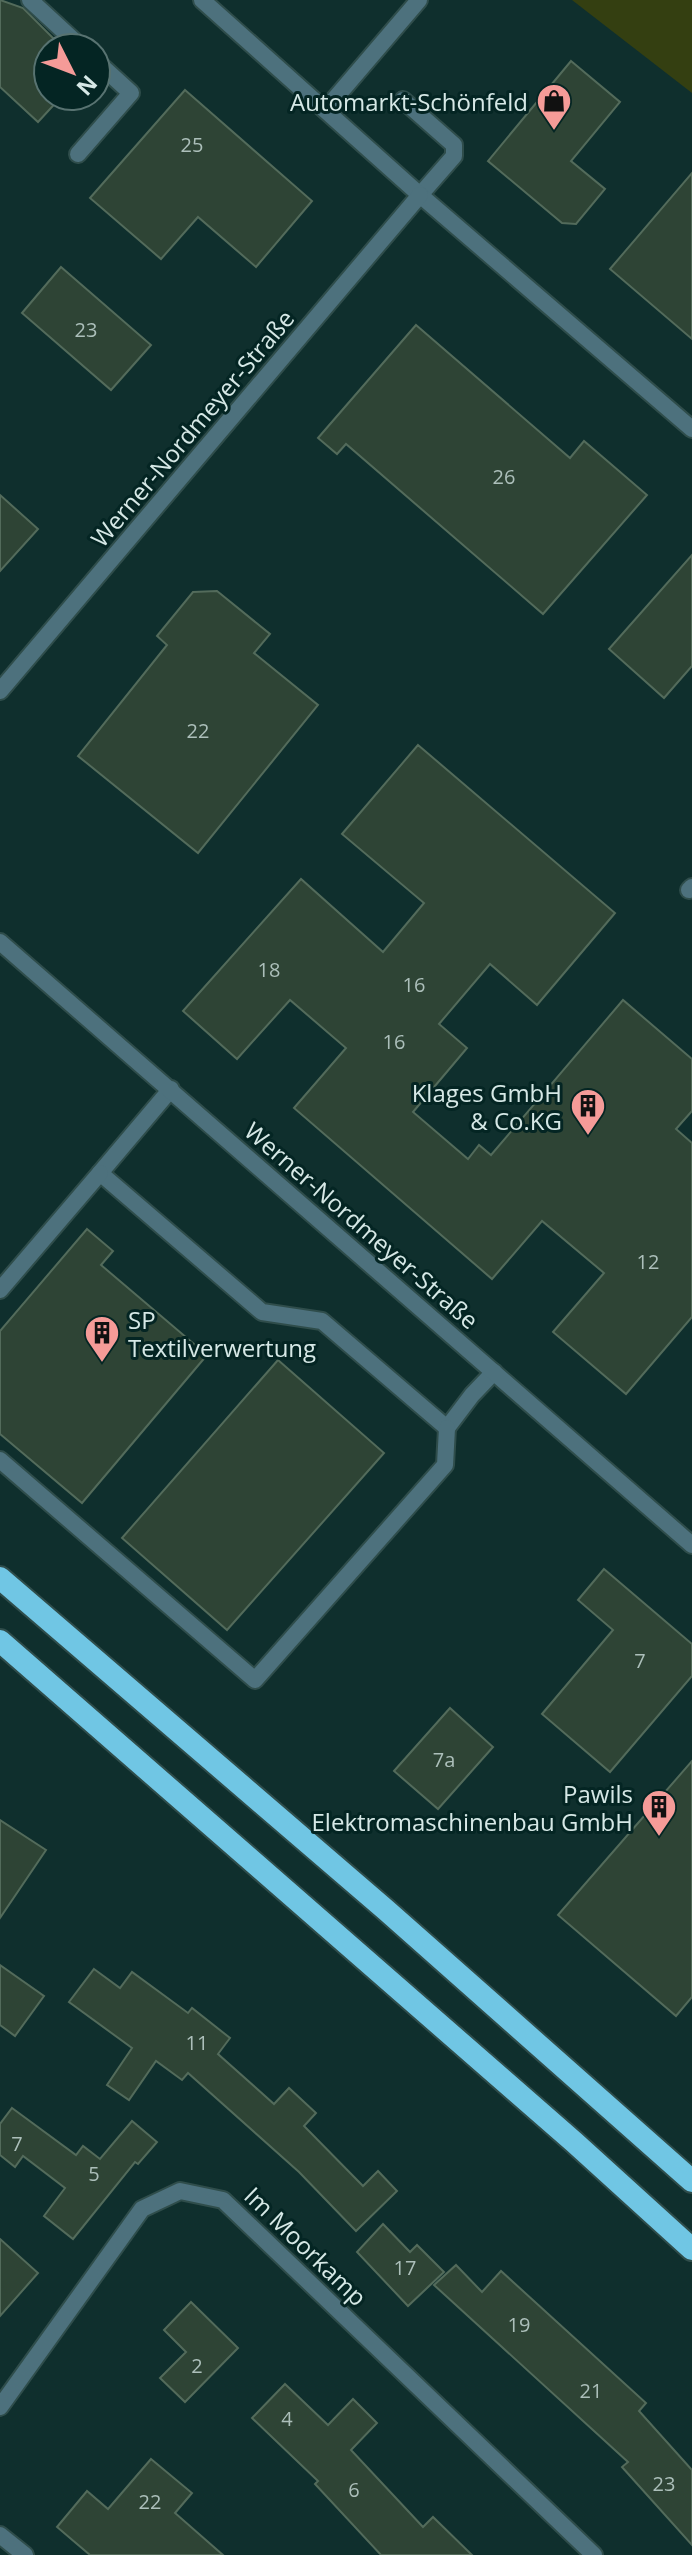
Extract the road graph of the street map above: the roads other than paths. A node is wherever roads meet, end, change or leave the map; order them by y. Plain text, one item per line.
1 (30, 0) edge
2 (202, 0) edge
3 (419, 0) edge
4 (65, 32) edge
5 (112, 76) edge
6 (403, 100) dead end
7 (326, 109) junction
8 (78, 154) dead end
9 (420, 195) junction
10 (692, 429) edge
11 (0, 691) edge
12 (2, 947) edge
13 (171, 1089) junction
14 (100, 1173) junction
15 (0, 1290) edge
16 (494, 1372) junction
17 (447, 1428) junction
18 (0, 1460) edge
19 (692, 1545) edge
20 (0, 1578) edge
21 (0, 1641) edge
22 (692, 2181) edge
23 (692, 2249) edge
24 (0, 2407) edge
25 (0, 2535) edge
26 (25, 2555) edge
27 (594, 2555) edge

1 - 4 street
2 - 7 street
3 - 7 street
5 - 8 street
6 - 9 street, Werner-Nordmeyer-Straße
7 - 9 street
9 - 10 street
9 - 11 street, Werner-Nordmeyer-Straße
12 - 13 street, Werner-Nordmeyer-Straße
13 - 14 street
13 - 16 street, Werner-Nordmeyer-Straße
14 - 15 street
14 - 17 street
16 - 17 street
16 - 19 street, Werner-Nordmeyer-Straße
17 - 18 street
20 - 22 highway
21 - 23 highway
24 - 27 street, Im Moorkamp
25 - 26 street

